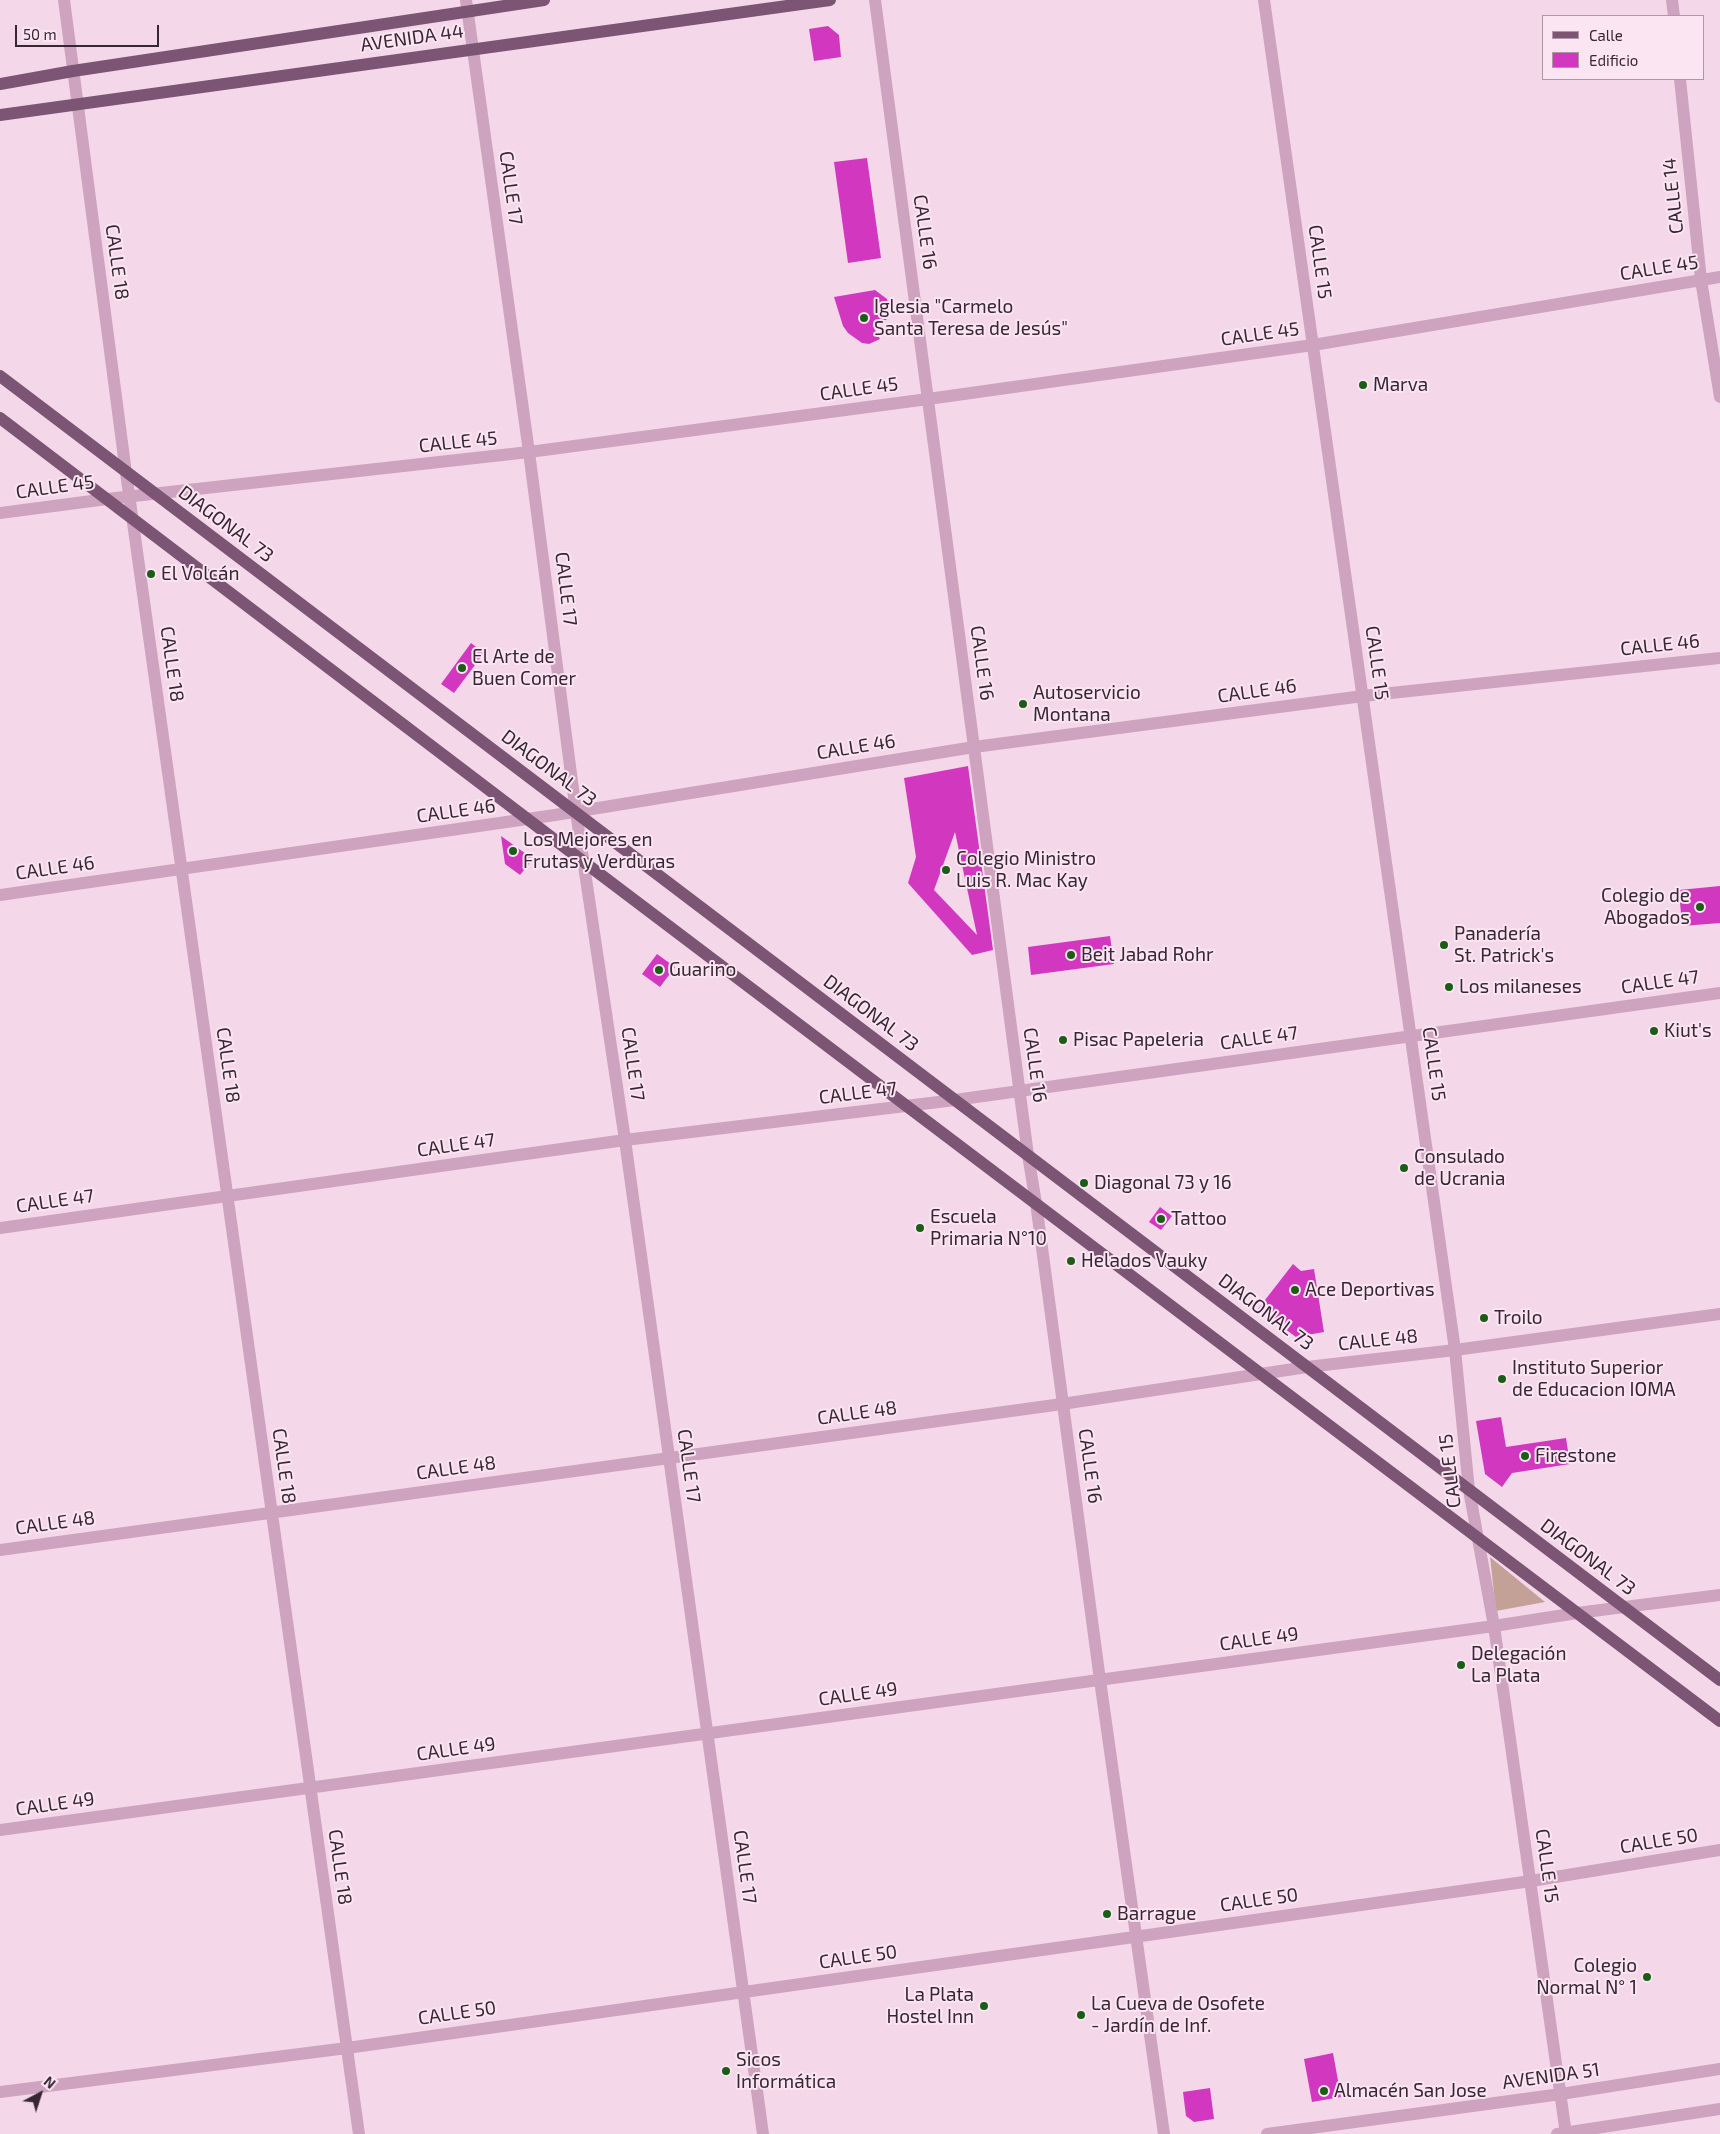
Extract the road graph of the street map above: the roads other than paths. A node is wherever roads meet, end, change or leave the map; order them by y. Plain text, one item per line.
1 (64, 0) edge
2 (544, 0) edge
3 (830, 0) edge
4 (875, 0) edge
5 (1264, 0) edge
6 (1672, 0) edge
7 (467, 5) edge
8 (1674, 15) edge
9 (473, 49) junction
10 (73, 71) junction
11 (1680, 80) edge
12 (0, 84) edge
13 (77, 104) junction
14 (0, 115) edge
15 (1720, 278) edge
16 (1701, 280) junction
17 (1313, 345) junction
18 (0, 376) edge
19 (1720, 397) edge
20 (928, 399) junction
21 (0, 418) edge
22 (529, 452) junction
23 (126, 473) junction
24 (155, 494) junction
25 (130, 496) junction
26 (107, 499) junction
27 (0, 514) edge
28 (133, 519) junction
29 (1720, 658) edge
30 (1363, 696) junction
31 (974, 747) junction
32 (576, 812) junction
33 (528, 819) junction
34 (584, 862) junction
35 (182, 870) junction
36 (0, 895) edge
37 (1720, 993) edge
38 (1411, 1036) junction
39 (1019, 1091) junction
40 (956, 1100) junction
41 (909, 1106) junction
42 (625, 1140) junction
43 (1028, 1156) junction
44 (227, 1196) junction
45 (1036, 1203) junction
46 (0, 1228) edge
47 (1720, 1314) edge
48 (1455, 1350) junction
49 (1307, 1367) junction
50 (1262, 1374) junction
51 (1062, 1404) junction
52 (669, 1458) junction
53 (1470, 1490) junction
54 (272, 1512) junction
55 (1478, 1538) junction
56 (0, 1550) edge
57 (1720, 1595) edge
58 (1625, 1608) junction
59 (1577, 1613) junction
60 (1494, 1626) junction
61 (1100, 1680) junction
62 (1720, 1680) edge
63 (1720, 1721) edge
64 (708, 1734) junction
65 (310, 1788) junction
66 (0, 1830) edge
67 (1720, 1850) edge
68 (1531, 1881) junction
69 (1136, 1937) junction
70 (744, 1992) junction
71 (347, 2048) junction
72 (1720, 2069) edge
73 (0, 2092) edge
74 (1561, 2094) junction
75 (1720, 2108) edge
76 (359, 2134) edge
77 (763, 2134) edge
78 (1164, 2134) edge
79 (1267, 2134) edge
80 (1563, 2134) edge

1 - 10 street, CALLE 18
2 - 7 main road, AVENIDA 44
3 - 9 main road, AVENIDA 44
4 - 20 street, CALLE 16
5 - 17 street, CALLE 15
6 - 8 street
7 - 9 street, CALLE 17
7 - 10 main road, AVENIDA 44
9 - 13 main road, AVENIDA 44
9 - 22 street, CALLE 17
10 - 12 main road, AVENIDA 44
10 - 13 street, CALLE 18
11 - 16 street, CALLE 14
13 - 14 main road, AVENIDA 44
13 - 23 street, CALLE 18
15 - 16 street, CALLE 45
16 - 17 street, CALLE 45
16 - 19 street, CALLE 14
17 - 20 street, CALLE 45
17 - 30 street, CALLE 15
18 - 23 main road, DIAGONAL 73
20 - 22 street, CALLE 45
20 - 31 street, CALLE 16
21 - 26 main road
22 - 24 street, CALLE 45
22 - 32 street, CALLE 17
23 - 24 main road, DIAGONAL 73
23 - 25 street, CALLE 18
24 - 25 street, CALLE 45
24 - 32 main road, DIAGONAL 73
25 - 26 street, CALLE 45
25 - 28 street, CALLE 18
26 - 27 street, CALLE 45
26 - 28 main road
28 - 33 main road
28 - 35 street, CALLE 18
29 - 30 street, CALLE 46
30 - 31 street, CALLE 46
30 - 38 street, CALLE 15
31 - 32 street, CALLE 46
31 - 39 street, CALLE 16
32 - 33 street, CALLE 46
32 - 34 street, CALLE 17
32 - 40 main road, DIAGONAL 73
33 - 34 main road
33 - 35 street, CALLE 46
34 - 41 main road
34 - 42 street, CALLE 17
35 - 36 street, CALLE 46
35 - 44 street, CALLE 18
37 - 38 street, CALLE 47
38 - 39 street, CALLE 47
38 - 48 street, CALLE 15
39 - 40 street, CALLE 47
39 - 43 street, CALLE 16
40 - 41 street, CALLE 47
40 - 43 main road, DIAGONAL 73
41 - 42 street, CALLE 47
41 - 45 main road
42 - 44 street, CALLE 47
42 - 52 street, CALLE 17
43 - 45 street, CALLE 16
43 - 49 main road, DIAGONAL 73
44 - 46 street, CALLE 47
44 - 54 street, CALLE 18
45 - 50 main road
45 - 51 street, CALLE 16
47 - 48 street, CALLE 48
48 - 49 street, CALLE 48
48 - 53 street, CALLE 15
49 - 50 street, CALLE 48
49 - 53 main road, DIAGONAL 73
50 - 51 street, CALLE 48
50 - 55 main road
51 - 52 street, CALLE 48
51 - 61 street, CALLE 16
52 - 54 street, CALLE 48
52 - 64 street, CALLE 17
53 - 55 street, CALLE 15
53 - 58 main road, DIAGONAL 73
54 - 56 street, CALLE 48
54 - 65 street, CALLE 18
55 - 59 main road
55 - 60 street, CALLE 15
57 - 58 street, CALLE 49
58 - 59 street, CALLE 49
58 - 62 main road, DIAGONAL 73
59 - 60 street, CALLE 49
59 - 63 main road
60 - 61 street, CALLE 49
60 - 68 street, CALLE 15
61 - 64 street, CALLE 49
61 - 69 street, CALLE 16
64 - 65 street, CALLE 49
64 - 70 street, CALLE 17
65 - 66 street, CALLE 49
65 - 71 street, CALLE 18
67 - 68 street, CALLE 50
68 - 69 street, CALLE 50
68 - 74 street, CALLE 15
69 - 70 street, CALLE 50
69 - 78 street, CALLE 16
70 - 71 street, CALLE 50
70 - 77 street, CALLE 17
71 - 73 street, CALLE 50
71 - 76 street, CALLE 18
72 - 74 street, AVENIDA 51
74 - 79 street, AVENIDA 51
74 - 80 street, CALLE 15
75 - 80 street

